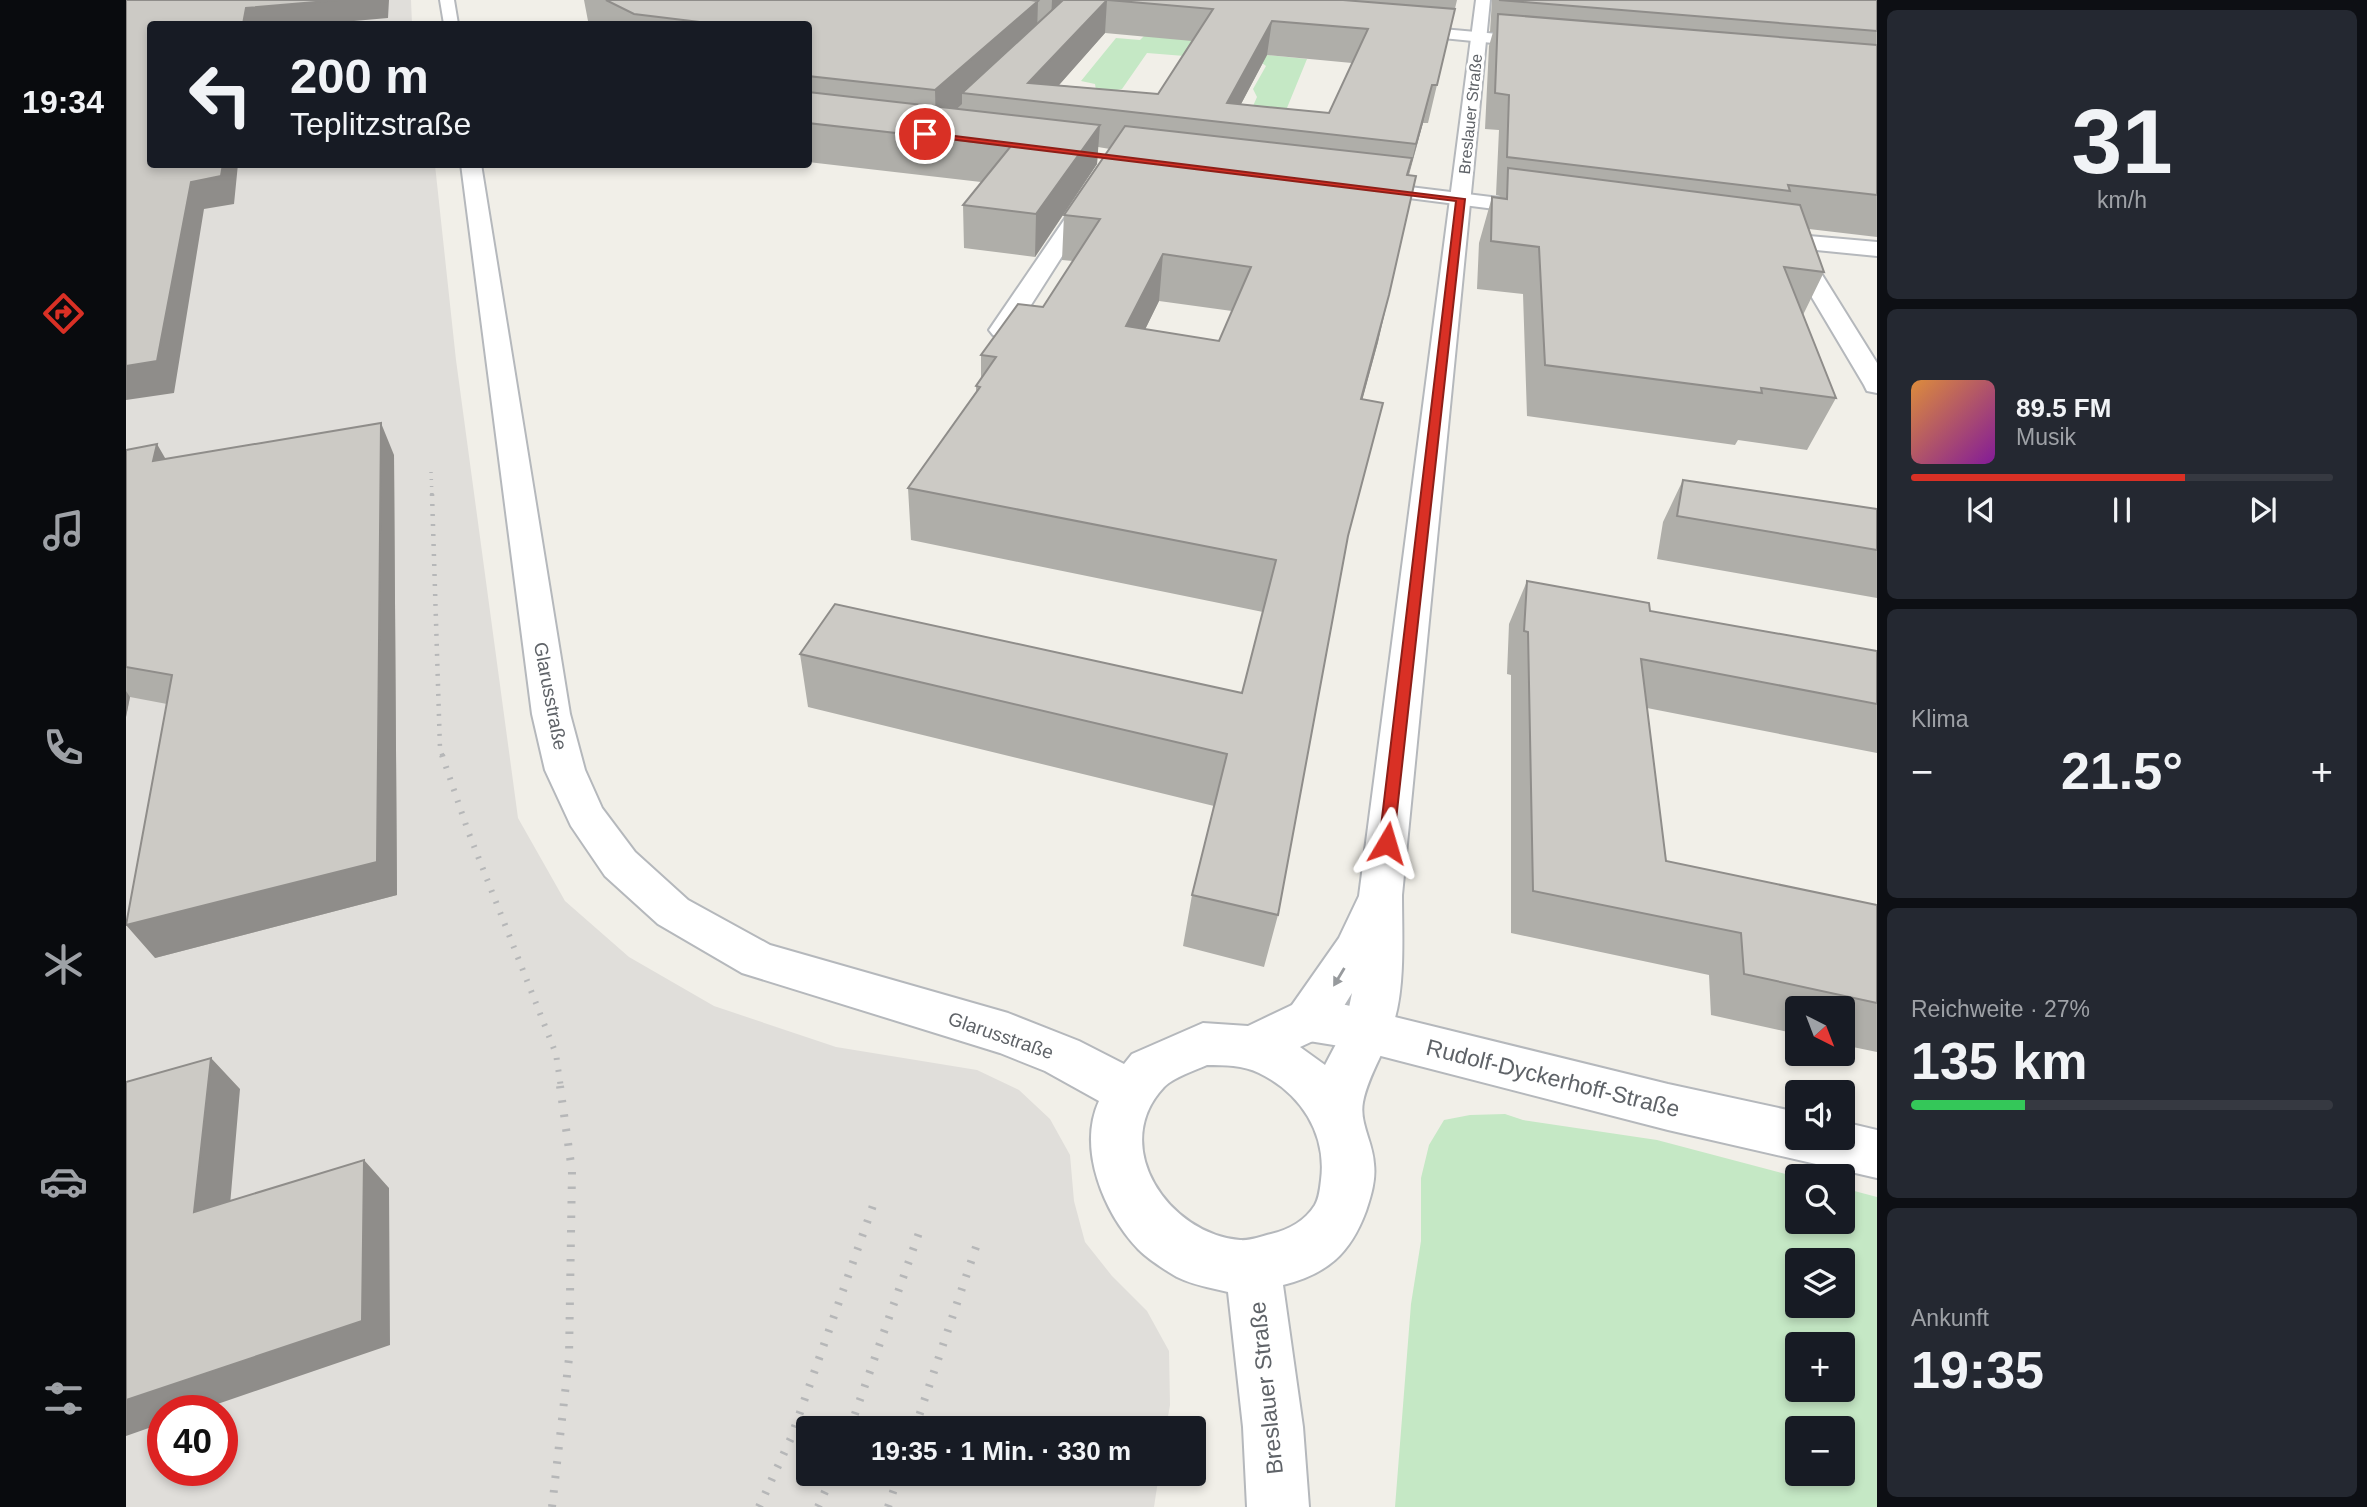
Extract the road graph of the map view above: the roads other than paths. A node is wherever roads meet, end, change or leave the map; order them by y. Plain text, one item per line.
1 (447, 0) edge
2 (1483, 0) edge
3 (450, 21) edge
4 (1384, 29) edge
5 (1478, 37) junction
6 (1564, 44) edge
7 (472, 168) edge
8 (1107, 169) edge
9 (1338, 184) edge
10 (1460, 199) junction
11 (1566, 213) edge
12 (1738, 236) edge
13 (1791, 243) junction
14 (1877, 249) edge
15 (1002, 330) edge
16 (1877, 385) edge
17 (1381, 895) junction
18 (1308, 1020) junction
19 (1367, 1033) junction
20 (1251, 1048) junction
21 (1127, 1091) junction
22 (1336, 1113) junction
23 (1785, 1133) edge
24 (1855, 1149) edge
25 (1877, 1154) edge
26 (1253, 1269) junction
27 (1278, 1507) edge

1 - 3 street
2 - 5 street, Breslauer Straße
4 - 5 street
5 - 6 street
5 - 10 street, Breslauer Straße
7 - 21 street, Glarusstraße
8 - 15 street
9 - 10 street
10 - 11 street
10 - 17 street, Breslauer Straße
12 - 13 street
13 - 14 street
13 - 16 street
17 -> 18 street, Breslauer Straße
17 - 19 street, Breslauer Straße
18 - 19 street, Rudolf-Dyckerhoff-Straße
18 - 20 street
19 - 22 street, Breslauer Straße
19 - 23 street, Rudolf-Dyckerhoff-Straße
20 - 21 street
20 - 22 street
21 - 26 street
22 - 26 street
24 - 25 street
26 - 27 street, Breslauer Straße

